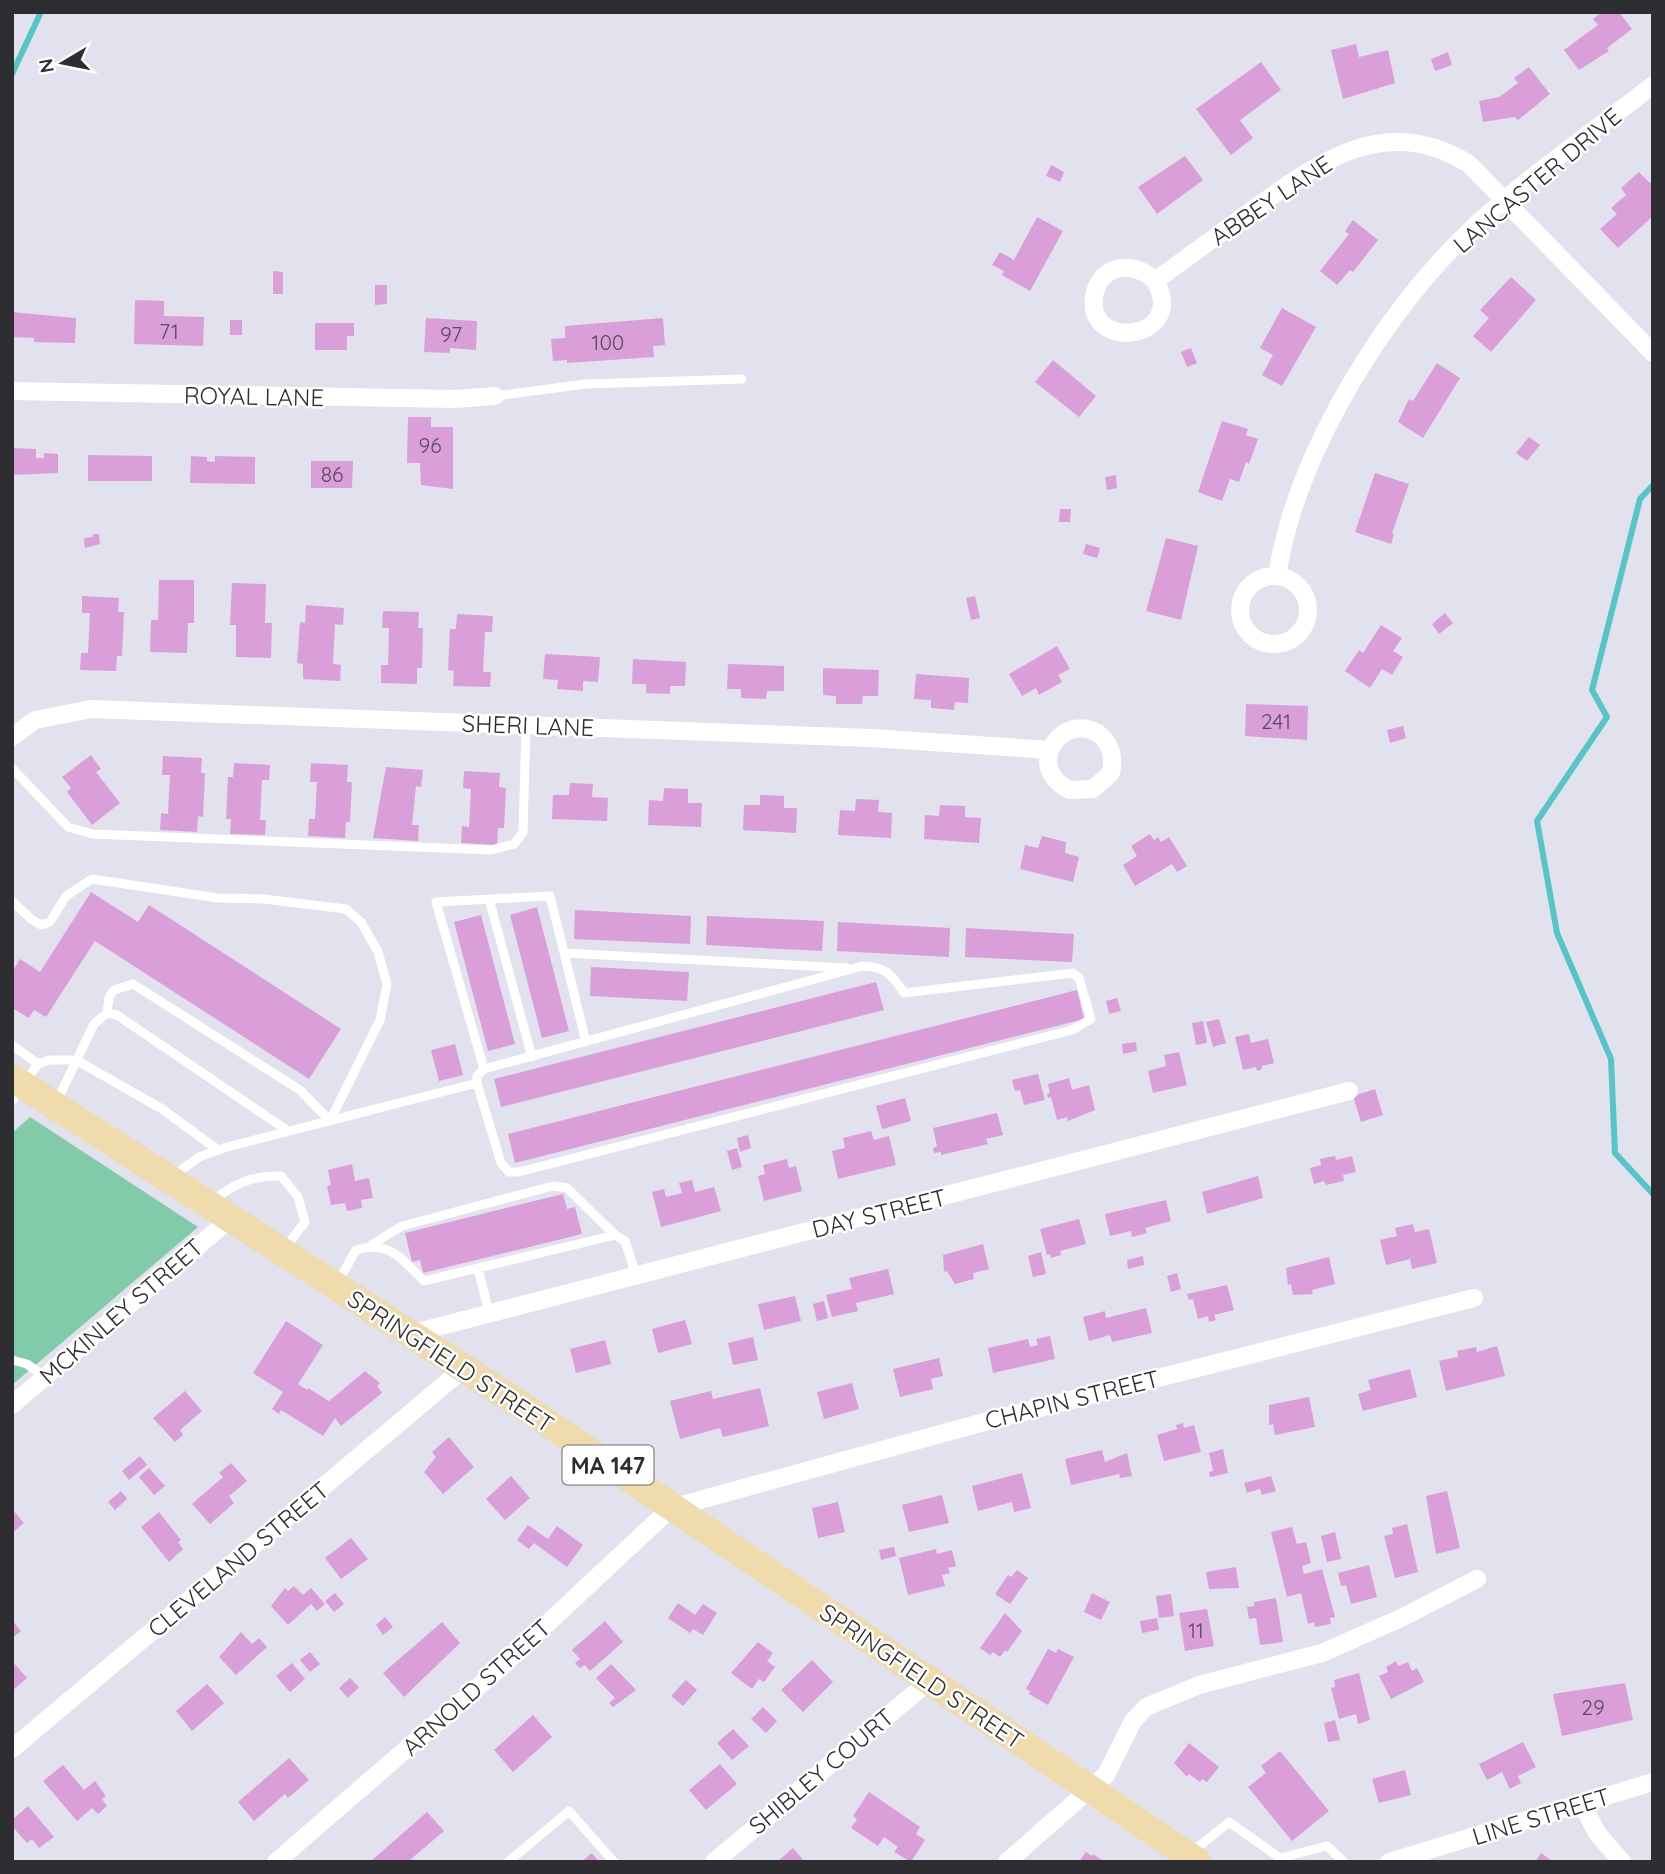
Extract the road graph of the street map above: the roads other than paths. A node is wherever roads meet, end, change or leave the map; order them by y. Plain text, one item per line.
1 (1653, 85) edge
2 (1505, 199) junction
3 (1155, 281) dead end
4 (1653, 353) edge
5 (742, 379) dead end
6 (12, 391) edge
7 (495, 396) joint
8 (1277, 576) dead end
9 (526, 725) junction
10 (12, 737) edge
11 (1050, 750) dead end
12 (12, 768) edge
13 (489, 899) junction
14 (12, 901) edge
15 (564, 953) junction
16 (856, 968) junction
17 (107, 1013) junction
18 (586, 1042) junction
19 (12, 1045) edge
20 (532, 1056) junction
21 (76, 1060) junction
22 (484, 1069) junction
23 (22, 1082) edge
24 (477, 1083) junction
25 (1349, 1091) dead end
26 (55, 1105) junction
27 (330, 1121) junction
28 (288, 1132) junction
29 (218, 1150) junction
30 (170, 1179) junction
31 (220, 1211) junction
32 (615, 1235) junction
33 (371, 1245) junction
34 (283, 1251) junction
35 (478, 1268) junction
36 (636, 1276) junction
37 (336, 1286) junction
38 (1474, 1298) dead end
39 (489, 1313) junction
40 (410, 1334) junction
41 (12, 1360) edge
42 (463, 1369) junction
43 (45, 1377) junction
44 (12, 1405) edge
45 (671, 1508) junction
46 (1477, 1579) dead end
47 (929, 1681) junction
48 (12, 1749) edge
49 (1653, 1782) edge
50 (1091, 1790) junction
51 (1582, 1804) junction
52 (1193, 1858) edge
53 (276, 1862) edge
54 (508, 1862) edge
55 (614, 1862) edge
56 (714, 1862) edge
57 (1007, 1862) edge
58 (1344, 1862) edge
59 (1389, 1862) edge
60 (1622, 1862) edge

1 - 2 street, LANCASTER DRIVE
2 - 3 street, ABBEY LANE
2 - 4 street, ABBEY LANE
2 - 8 street, LANCASTER DRIVE
5 - 7 lane
6 - 7 street, ROYAL LANE
9 - 10 street, SHERI LANE
9 - 11 street, SHERI LANE
9 - 12 lane
13 - 15 lane
13 - 20 lane
13 - 22 lane
14 - 27 lane
15 - 16 lane
15 - 18 lane
16 - 18 lane
16 - 24 lane
17 - 21 lane
17 - 27 lane
17 - 28 lane
18 - 20 lane
19 - 23 lane
20 - 22 lane
21 - 23 lane
21 - 26 lane
21 - 29 lane
22 - 24 lane
23 - 26 main road, SPRINGFIELD STREET / MA 147
24 - 27 lane
25 - 36 street, DAY STREET
26 - 30 main road, SPRINGFIELD STREET / MA 147
27 - 28 lane
28 - 29 lane
29 - 30 lane
30 - 31 main road, SPRINGFIELD STREET / MA 147
31 - 34 main road, SPRINGFIELD STREET / MA 147
31 - 34 lane
31 - 43 street, MCKINLEY STREET
32 - 33 lane
32 - 35 lane
32 - 36 lane
33 - 35 lane
33 - 37 lane
34 - 37 main road, SPRINGFIELD STREET / MA 147
35 - 39 lane
36 - 39 street, DAY STREET
37 - 40 main road, SPRINGFIELD STREET / MA 147
38 - 45 street, CHAPIN STREET
39 - 40 street, DAY STREET
40 - 42 main road, SPRINGFIELD STREET / MA 147
41 - 43 lane
42 - 45 main road, SPRINGFIELD STREET / MA 147
42 - 48 street, CLEVELAND STREET
43 - 44 street, MCKINLEY STREET
45 - 47 main road, SPRINGFIELD STREET / MA 147
45 - 53 street, ARNOLD STREET
46 - 50 street
47 - 50 main road, SPRINGFIELD STREET / MA 147
47 - 56 street, SHIBLEY COURT
49 - 51 street, LINE STREET
50 - 52 main road, SPRINGFIELD STREET / MA 147
50 - 57 street
51 - 59 street, LINE STREET
51 - 60 street
52 - 58 lane
54 - 55 lane

